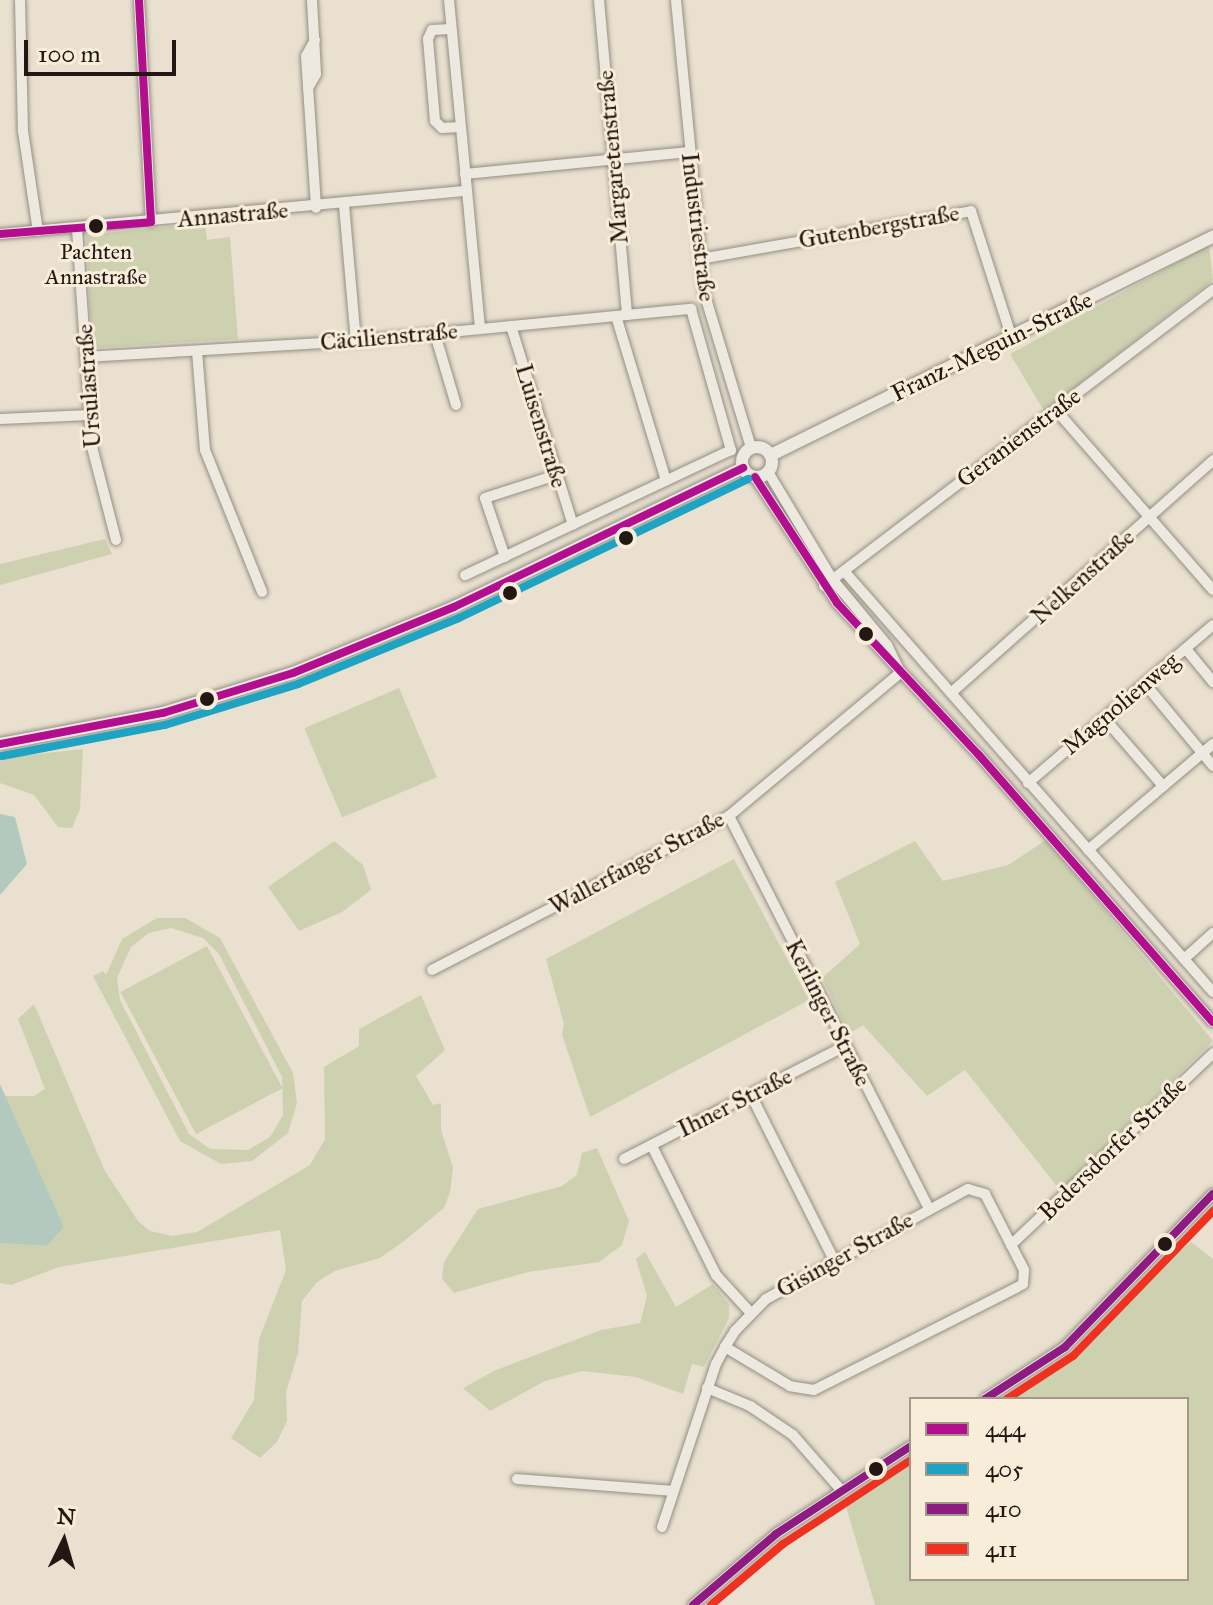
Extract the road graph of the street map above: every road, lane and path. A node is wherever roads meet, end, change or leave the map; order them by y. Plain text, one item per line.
1 (20, 0) edge
2 (139, 0) edge
3 (312, 0) edge
4 (449, 0) edge
5 (599, 0) edge
6 (676, 0) edge
7 (451, 29) junction
8 (460, 127) junction
9 (689, 152) junction
10 (613, 158) junction
11 (465, 174) junction
12 (467, 191) junction
13 (344, 205) junction
14 (316, 208) junction
15 (151, 222) junction
16 (77, 229) junction
17 (38, 231) junction
18 (0, 234) edge
19 (1213, 237) edge
20 (700, 259) junction
21 (1213, 290) edge
22 (622, 315) junction
23 (511, 326) junction
24 (480, 329) junction
25 (435, 334) junction
26 (1012, 339) junction
27 (356, 341) junction
28 (197, 351) junction
29 (86, 357) junction
30 (456, 405) dead end
31 (1056, 410) junction
32 (90, 415) junction
33 (0, 419) edge
34 (751, 448) junction
35 (771, 455) junction
36 (1213, 460) edge
37 (743, 468) junction
38 (768, 472) junction
39 (556, 475) junction
40 (755, 477) junction
41 (666, 481) junction
42 (1150, 516) junction
43 (573, 525) junction
44 (116, 540) dead end
45 (505, 557) junction
46 (845, 572) junction
47 (465, 575) dead end
48 (829, 583) junction
49 (1213, 590) edge
50 (262, 592) dead end
51 (1213, 625) edge
52 (1186, 649) junction
53 (900, 670) junction
54 (1213, 682) edge
55 (1146, 685) junction
56 (951, 693) junction
57 (1105, 719) junction
58 (0, 744) edge
59 (1213, 744) edge
60 (1203, 753) junction
61 (1213, 766) edge
62 (1028, 783) junction
63 (1163, 786) junction
64 (729, 816) junction
65 (1088, 850) junction
66 (1213, 933) edge
67 (1184, 959) junction
68 (432, 970) dead end
69 (1213, 992) edge
70 (1213, 1022) edge
71 (845, 1046) junction
72 (1213, 1053) edge
73 (751, 1095) junction
74 (652, 1146) junction
75 (624, 1159) dead end
76 (1213, 1194) edge
77 (929, 1209) junction
78 (1011, 1245) junction
79 (834, 1260) junction
80 (750, 1312) junction
81 (725, 1347) junction
82 (707, 1388) junction
83 (988, 1397) edge
84 (909, 1447) edge
85 (517, 1479) dead end
86 (673, 1491) junction
87 (842, 1491) junction
88 (662, 1527) dead end
89 (693, 1605) edge

1 - 17 street
2 - 15 street
3 - 14 street
4 - 7 street
5 - 10 street, Margaretenstraße
6 - 9 street, Industriestraße
7 - 8 street
7 - 8 street
8 - 11 street
9 - 10 street
9 - 20 street, Industriestraße
10 - 11 street
10 - 22 street, Margaretenstraße
11 - 12 street
12 - 13 street, Annastraße
12 - 24 street
13 - 14 street, Annastraße
13 - 27 street
14 - 15 street, Annastraße
15 - 16 street, Annastraße
16 - 17 street, Annastraße
16 - 29 street, Ursulastraße
17 - 18 street, Annastraße
19 - 26 street, Franz-Meguin-Straße
20 - 26 street, Gutenbergstraße
20 - 34 street, Industriestraße
21 - 31 street, Geranienstraße
22 - 23 street, Cäcilienstraße
22 - 41 street, Margaretenstraße
22 - 41 street, Cäcilienstraße
23 - 24 street, Cäcilienstraße
23 - 39 street, Luisenstraße
24 - 25 street, Cäcilienstraße
25 - 27 street, Cäcilienstraße
25 - 30 street
26 - 35 street, Franz-Meguin-Straße
27 - 28 street, Cäcilienstraße
28 - 29 street, Cäcilienstraße
28 - 50 street
29 - 32 street, Ursulastraße
31 - 42 street
31 - 46 street, Geranienstraße
32 - 33 street
32 - 44 street, Ursulastraße
34 - 35 street
34 - 37 street
35 - 38 street
36 - 42 street, Nelkenstraße
37 - 40 street
37 - 58 street
38 - 40 street
38 - 48 street
39 - 43 street, Luisenstraße
39 - 45 street
40 - 48 street
41 - 43 street
42 - 49 street
42 - 56 street, Nelkenstraße
43 - 45 street
45 - 47 street
46 - 48 street, Geranienstraße
46 - 56 street
48 - 53 street
51 - 52 street, Magnolienweg
52 - 54 street
52 - 55 street, Magnolienweg
53 - 64 street, Wallerfanger Straße
53 - 70 street
55 - 57 street, Magnolienweg
55 - 60 street
56 - 62 street
57 - 62 street, Magnolienweg
57 - 63 street
59 - 60 street
60 - 61 street
60 - 63 street
62 - 65 street
63 - 65 street
64 - 68 street, Wallerfanger Straße
64 - 71 street, Kerlinger Straße
65 - 67 street
66 - 67 street
67 - 69 street
71 - 73 street, Ihner Straße
71 - 77 street, Kerlinger Straße
72 - 78 street, Bedersdorfer Straße
73 - 74 street, Ihner Straße
73 - 79 street
74 - 75 street, Ihner Straße
74 - 80 street
76 - 83 street
77 - 78 street, Gisinger Straße
77 - 79 street, Gisinger Straße
78 - 81 street
79 - 80 street, Gisinger Straße
80 - 81 street, Gisinger Straße
81 - 82 street, Gisinger Straße
82 - 86 street, Gisinger Straße
82 - 87 street
84 - 87 street
85 - 86 street
86 - 88 street, Gisinger Straße
87 - 89 street

